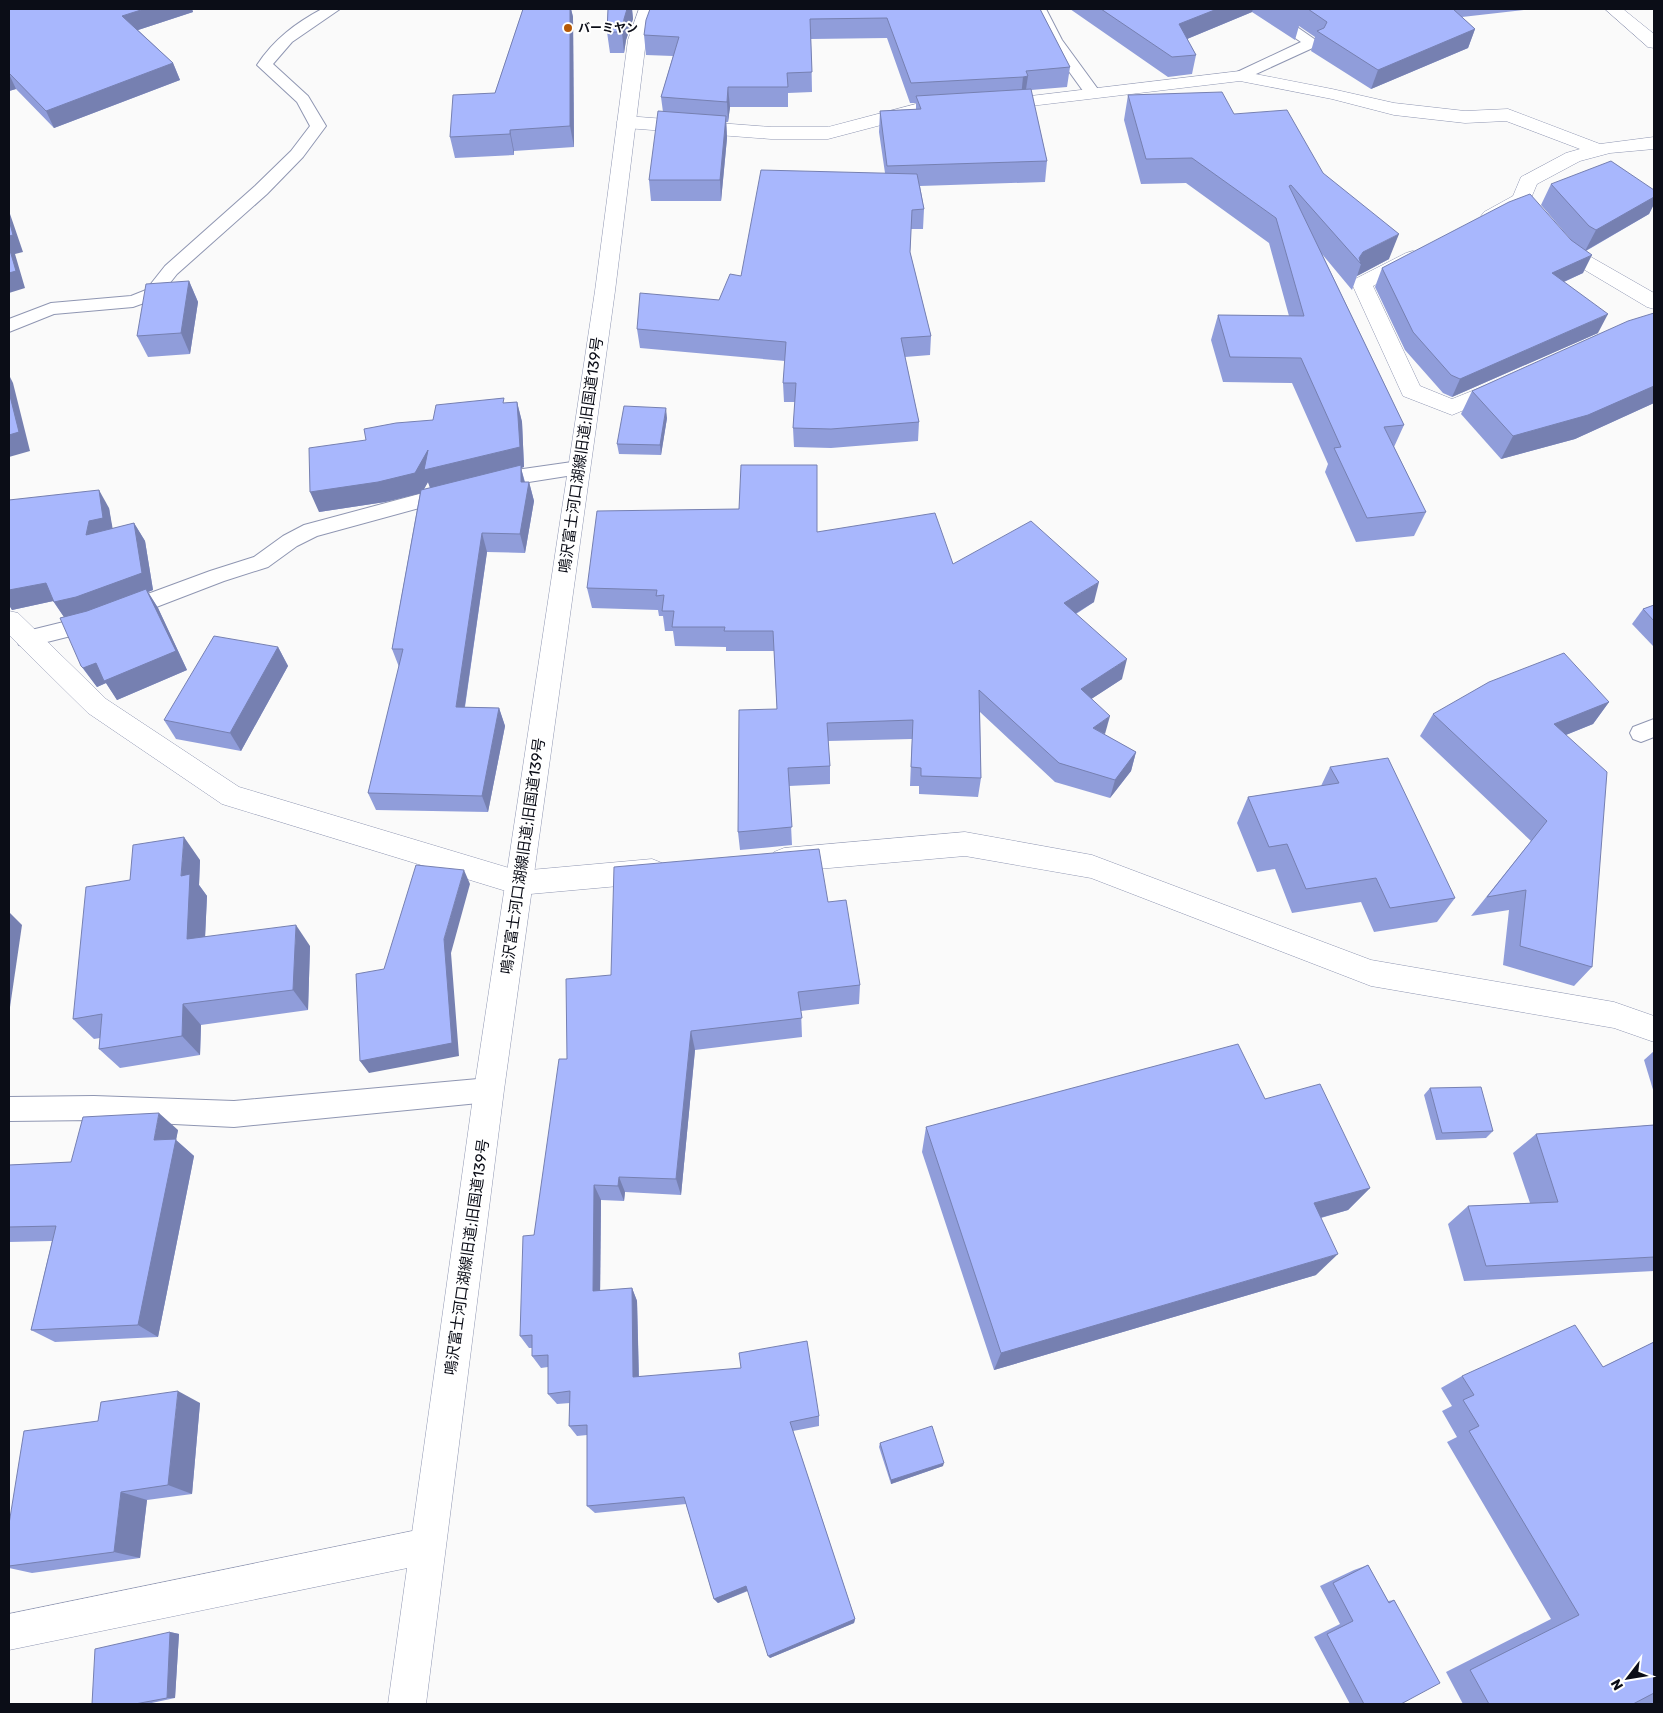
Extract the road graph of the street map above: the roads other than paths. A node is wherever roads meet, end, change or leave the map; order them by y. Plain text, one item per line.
1 (333, 9) edge
2 (647, 9) edge
3 (1039, 9) edge
4 (1612, 9) edge
5 (1270, 14) dead end
6 (1654, 43) edge
7 (1240, 76) junction
8 (1092, 92) junction
9 (983, 106) edge
10 (937, 109) edge
11 (626, 122) junction
12 (1654, 143) edge
13 (1599, 150) junction
14 (1534, 213) junction
15 (1472, 226) edge
16 (1430, 248) edge
17 (1651, 313) edge
18 (9, 326) edge
19 (1522, 376) edge
20 (579, 468) junction
21 (9, 620) edge
22 (28, 639) junction
23 (757, 862) edge
24 (677, 869) edge
25 (519, 883) junction
26 (1654, 1029) edge
27 (489, 1090) junction
28 (9, 1109) edge
29 (427, 1546) junction
30 (9, 1632) edge
31 (407, 1704) edge

1 - 18 lane
2 - 11 street, 鳴沢富士河口湖線旧道;旧国道139号
3 - 8 lane
4 - 6 street
5 - 7 lane
7 - 8 street
7 - 13 street
8 - 9 street
10 - 11 street
11 - 20 street, 鳴沢富士河口湖線旧道;旧国道139号
12 - 13 street
13 - 14 street
14 - 15 street
14 - 17 street
16 - 19 street
20 - 22 lane
20 - 25 street, 鳴沢富士河口湖線旧道;旧国道139号
21 - 22 street
22 - 25 street
23 - 26 street
24 - 25 street
25 - 27 street, 鳴沢富士河口湖線旧道;旧国道139号
27 - 28 lane
27 - 29 street, 鳴沢富士河口湖線旧道;旧国道139号
29 - 30 street
29 - 31 street, 鳴沢富士河口湖線旧道;旧国道139号

